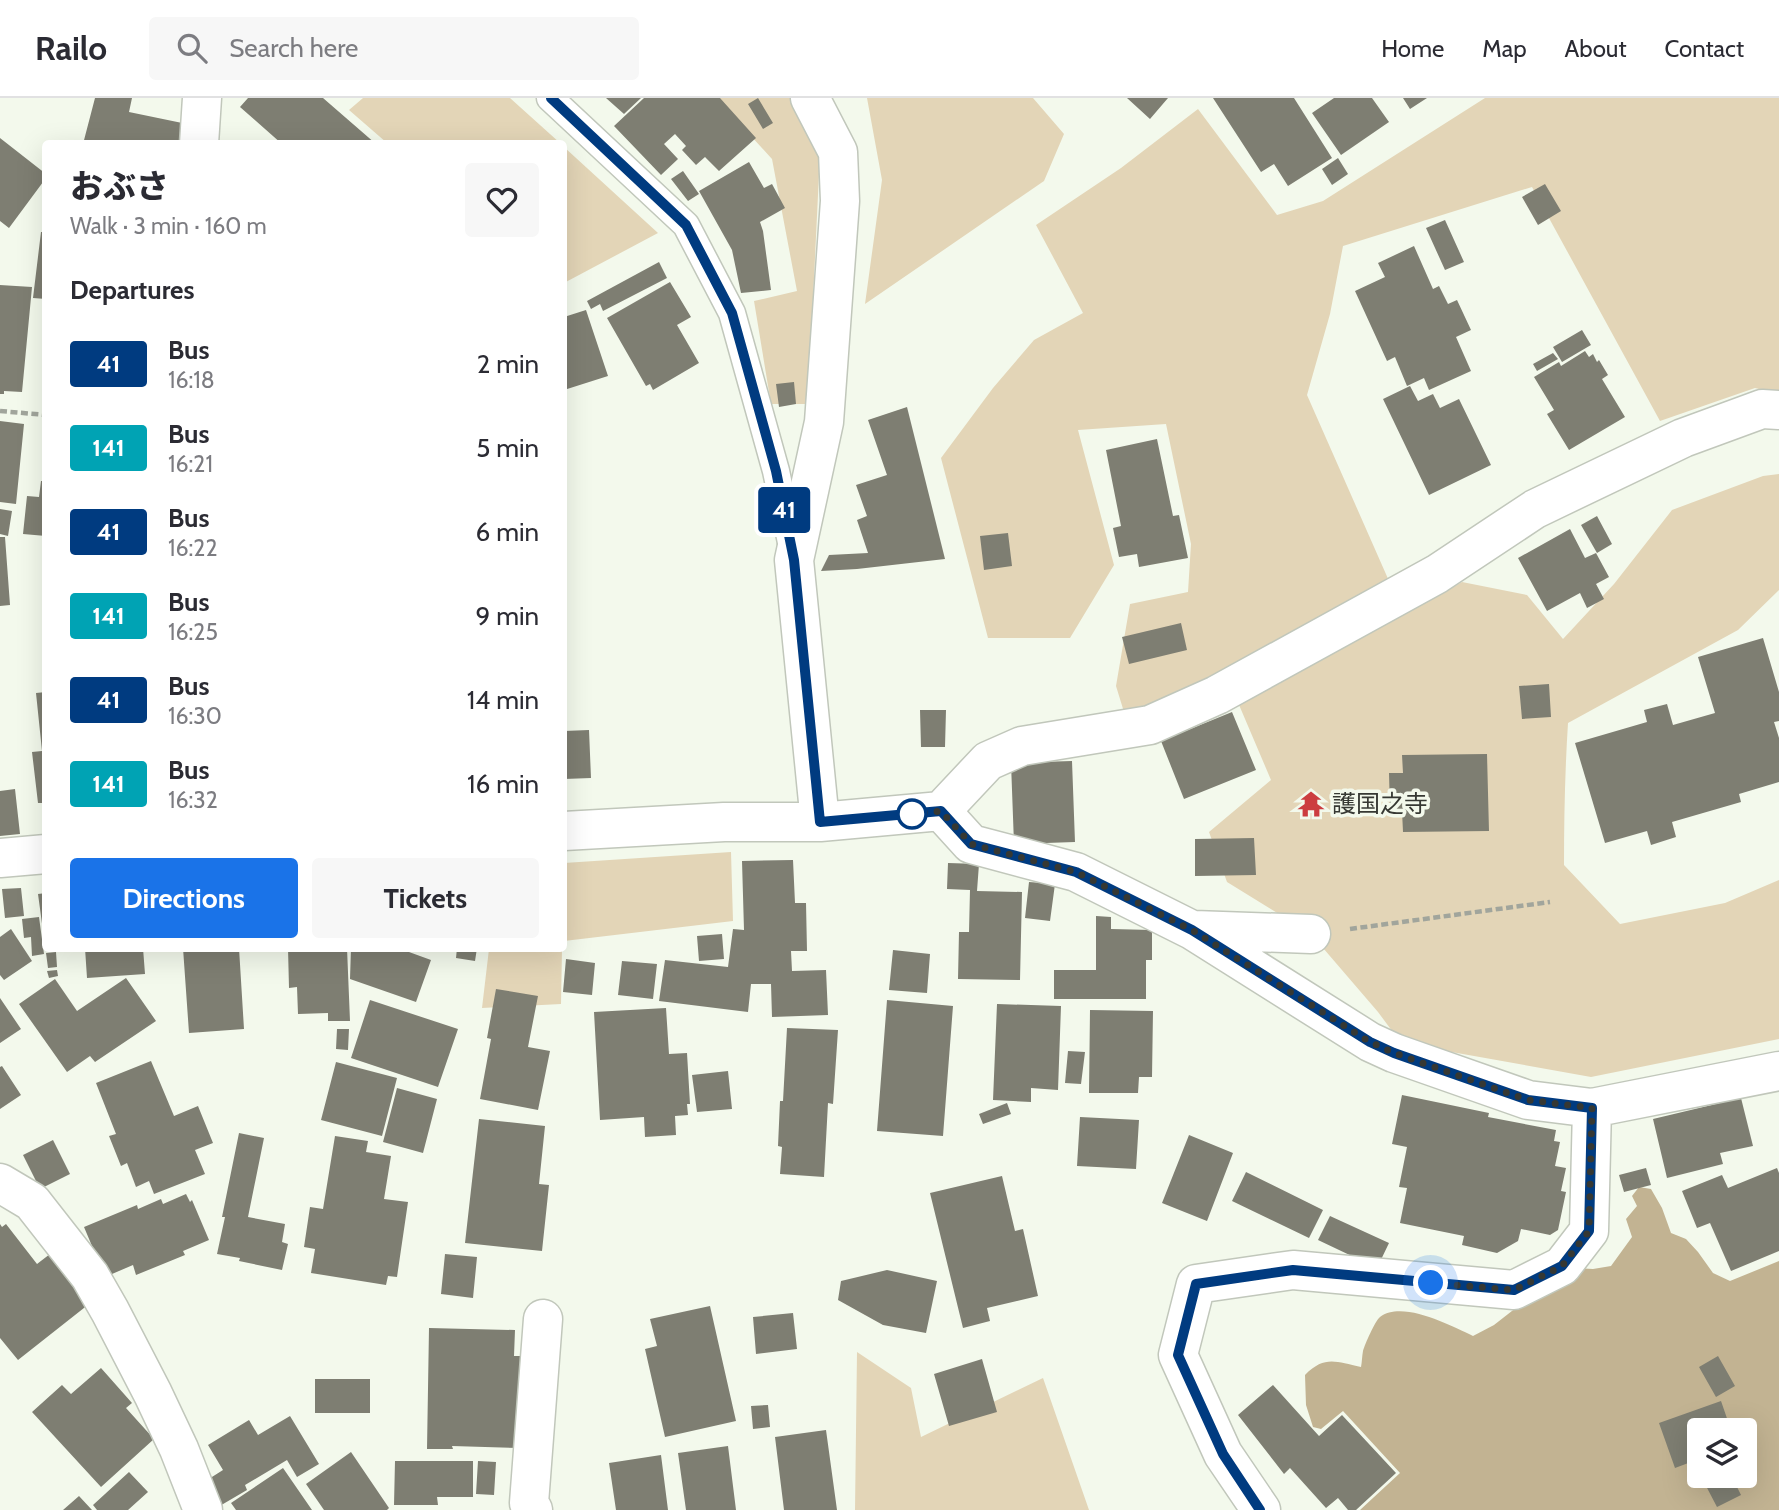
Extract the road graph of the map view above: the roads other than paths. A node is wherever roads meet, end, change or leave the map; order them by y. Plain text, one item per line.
1 (202, 98) edge
2 (551, 98) edge
3 (810, 98) edge
4 (199, 140) edge
5 (1779, 410) edge
6 (794, 560) junction
7 (941, 811) junction
8 (820, 822) junction
9 (567, 831) edge
10 (42, 855) edge
11 (0, 858) edge
12 (1192, 930) junction
13 (1311, 934) road end
14 (1779, 1071) edge
15 (1592, 1108) junction
16 (0, 1183) edge
17 (543, 1319) dead end
18 (203, 1510) edge
19 (533, 1510) edge
20 (1261, 1510) edge

1 - 4 street
2 - 6 lane
3 - 6 street
5 - 7 street
6 - 8 street
7 - 8 street
7 - 12 street
8 - 9 street
10 - 11 street
12 - 13 street
12 - 15 street
14 - 15 street
15 - 20 street
16 - 18 street
17 - 19 street

